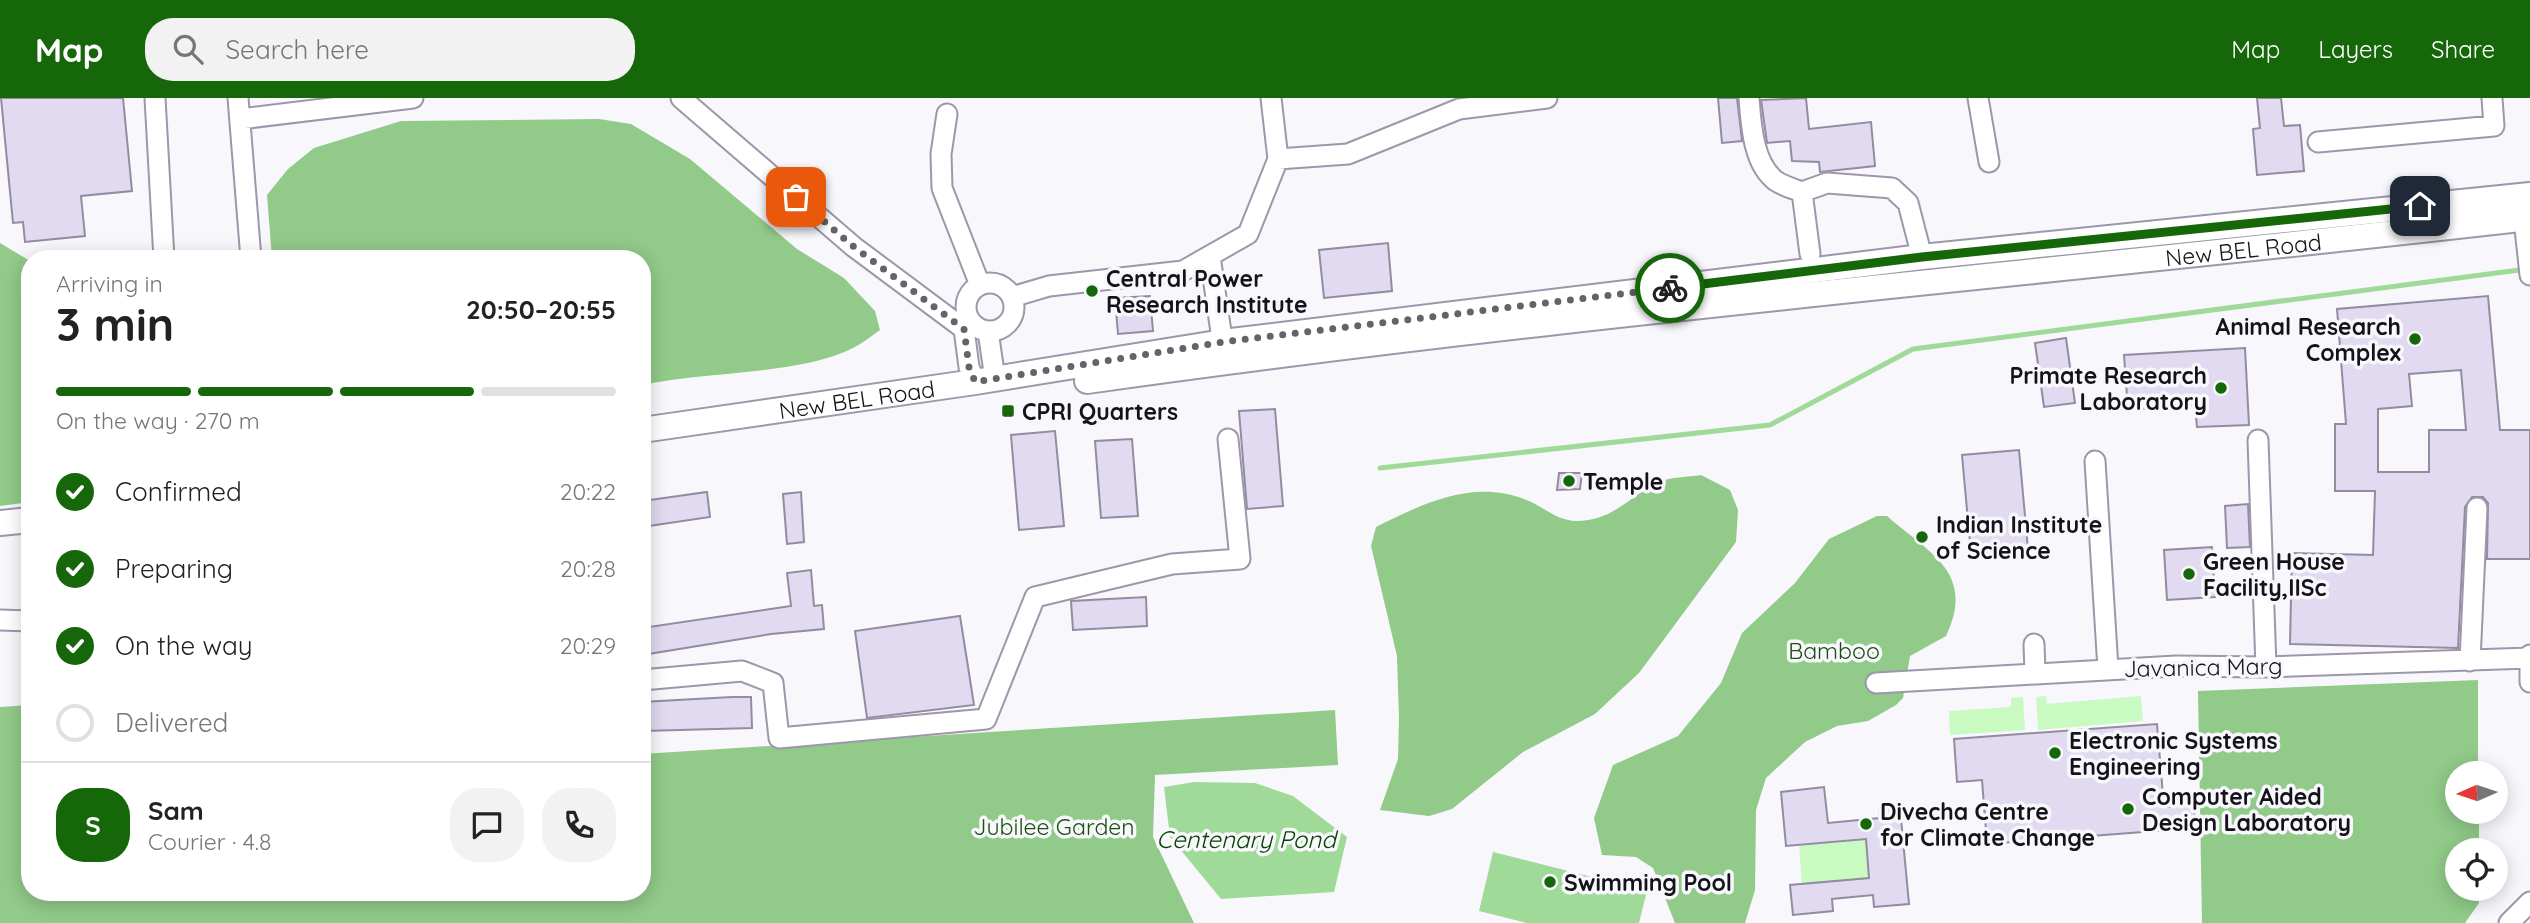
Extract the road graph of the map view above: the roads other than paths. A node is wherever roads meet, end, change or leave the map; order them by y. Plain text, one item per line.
1 (155, 98) edge
2 (239, 98) edge
3 (413, 98) edge
4 (681, 98) edge
5 (1270, 98) edge
6 (1547, 98) edge
7 (1749, 98) edge
8 (1978, 98) edge
9 (2492, 98) edge
10 (947, 114) dead end
11 (240, 119) junction
12 (2318, 142) dead end
13 (1278, 159) junction
14 (1989, 162) dead end
15 (1802, 192) junction
16 (2528, 211) edge
17 (163, 250) edge
18 (250, 250) edge
19 (1810, 254) dead end
20 (1210, 256) junction
21 (1922, 257) junction
22 (2529, 267) edge
23 (980, 285) junction
24 (1012, 297) junction
25 (988, 331) junction
26 (1224, 351) junction
27 (985, 380) junction
28 (651, 429) edge
29 (1228, 439) dead end
30 (2258, 440) dead end
31 (651, 441) edge
32 (2095, 461) dead end
33 (2477, 508) dead end
34 (21, 521) edge
35 (0, 523) edge
36 (21, 536) edge
37 (0, 538) edge
38 (0, 620) edge
39 (21, 621) edge
40 (2034, 643) dead end
41 (2530, 657) edge
42 (2470, 661) junction
43 (2266, 667) junction
44 (2108, 669) junction
45 (2035, 673) junction
46 (651, 679) edge
47 (2530, 682) edge
48 (1876, 683) dead end
49 (2530, 902) edge
50 (2509, 923) edge

1 - 17 street
2 - 11 street
3 - 11 street
4 - 27 street
5 - 13 street
6 - 13 street
7 - 15 street
8 - 14 street
9 - 12 street
10 - 23 street
11 - 18 street
13 - 20 street
15 - 19 street
15 - 21 street
16 - 21 main road, New BEL Road
16 - 22 street
16 - 26 main road, New BEL Road
20 - 24 street
20 - 26 street
21 - 26 main road, New BEL Road
23 - 24 street
23 - 25 street
24 - 25 street
25 - 27 street
26 - 27 main road, New BEL Road
26 - 31 main road, New BEL Road
27 - 28 main road, New BEL Road
29 - 46 street
30 - 43 street
32 - 44 street
33 - 42 street
34 - 35 main road
36 - 37 main road
38 - 39 street
40 - 45 street
41 - 42 street, Javanica Marg
41 - 47 street
42 - 43 street, Javanica Marg
43 - 44 street, Javanica Marg
44 - 45 street, Javanica Marg
45 - 48 street, Javanica Marg
49 - 50 street

